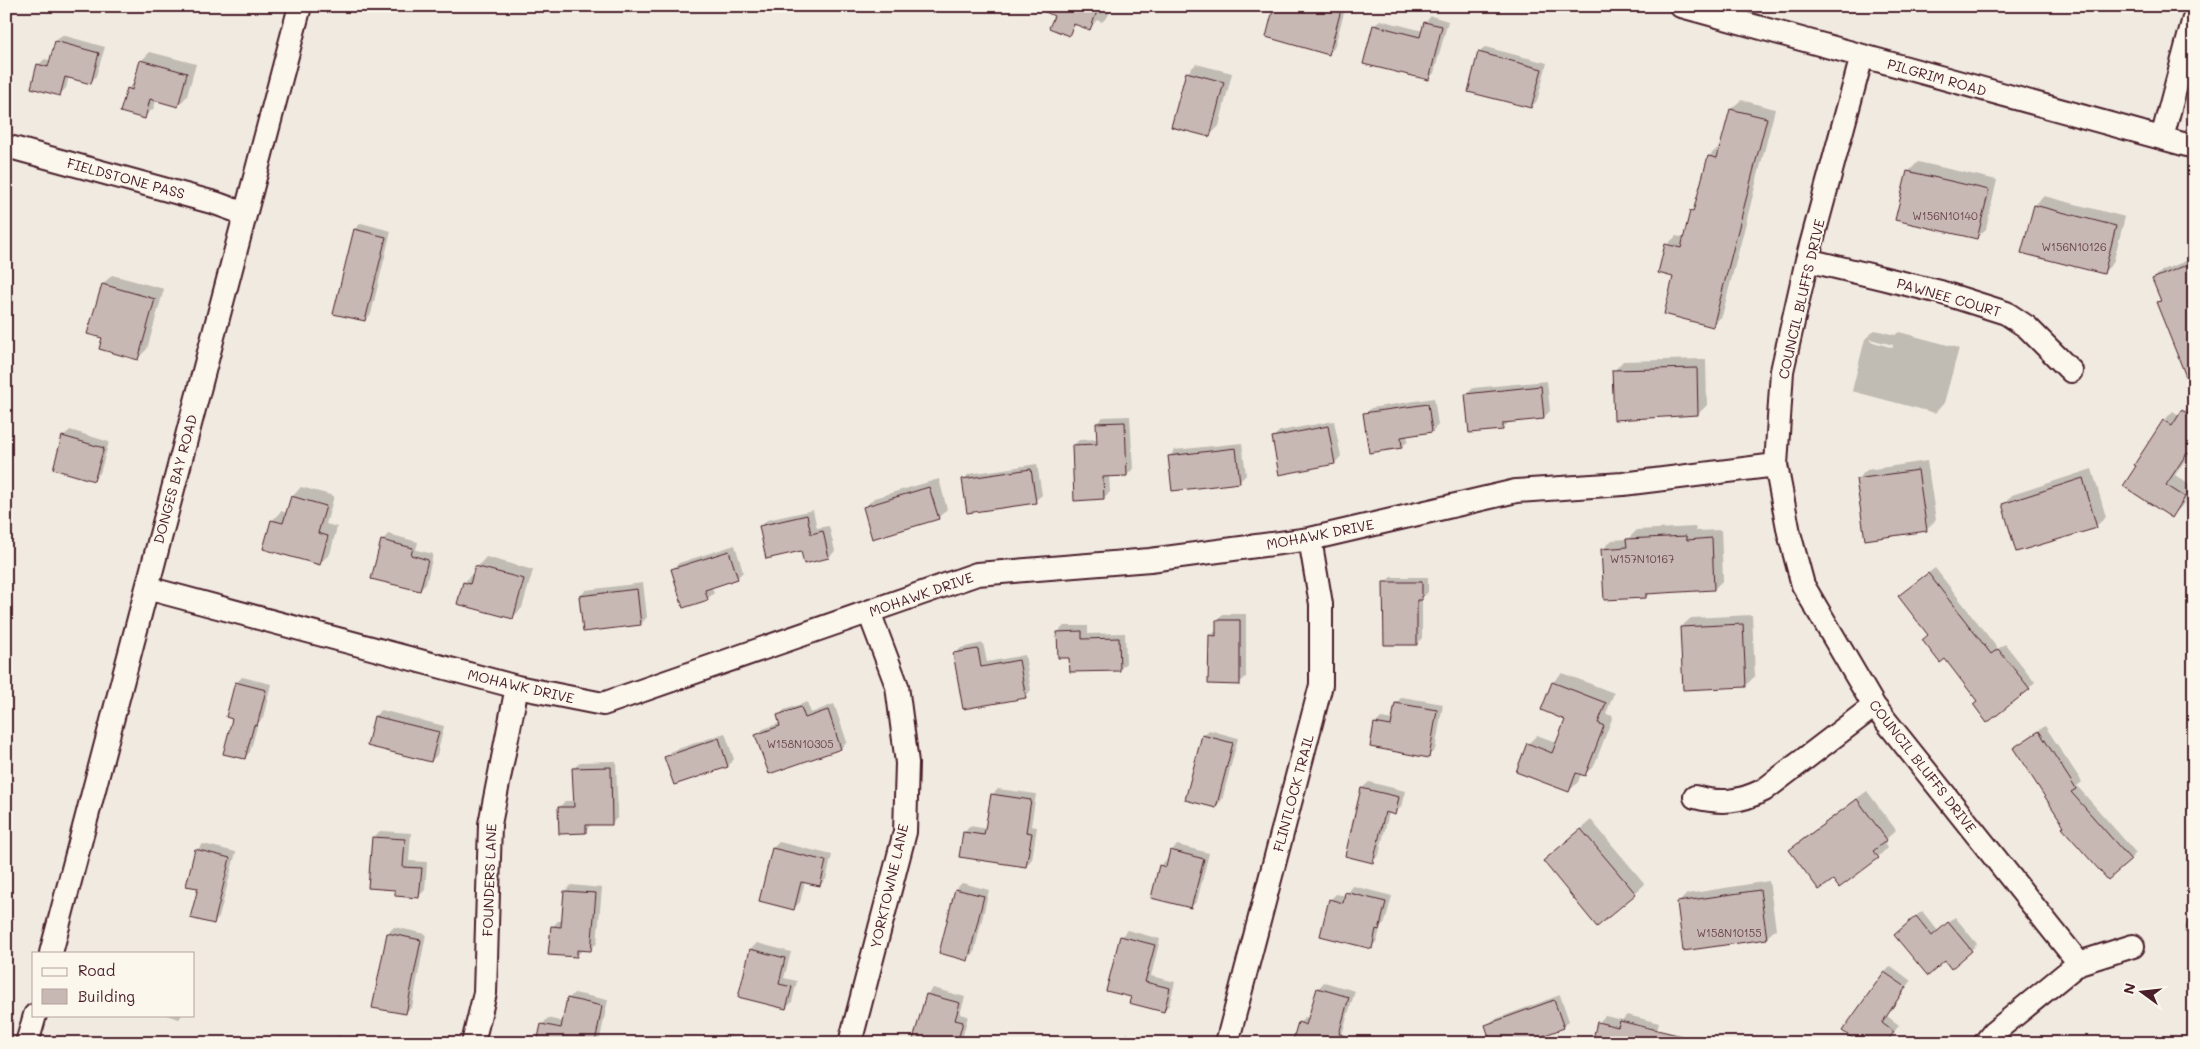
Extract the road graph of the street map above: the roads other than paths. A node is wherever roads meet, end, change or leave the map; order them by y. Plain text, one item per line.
1 (300, 6) edge
2 (1681, 6) edge
3 (2194, 18) edge
4 (1862, 56) junction
5 (2162, 138) junction
6 (6, 146) edge
7 (2194, 147) edge
8 (245, 214) junction
9 (1807, 260) junction
10 (2071, 371) dead end
11 (1776, 465) junction
12 (1310, 539) junction
13 (147, 588) junction
14 (869, 612) junction
15 (517, 687) junction
16 (1874, 706) junction
17 (1695, 797) dead end
18 (2133, 946) dead end
19 (51, 952) edge
20 (2079, 963) junction
21 (34, 1016) edge
22 (27, 1043) edge
23 (473, 1043) edge
24 (850, 1043) edge
25 (1227, 1043) edge
26 (1985, 1043) edge

1 - 8 street, DONGES BAY ROAD
2 - 4 street, PILGRIM ROAD
3 - 5 street
4 - 5 street, PILGRIM ROAD
4 - 9 street, COUNCIL BLUFFS DRIVE
5 - 7 street, PILGRIM ROAD
6 - 8 street, FIELDSTONE PASS
8 - 13 street, DONGES BAY ROAD
9 - 10 street, PAWNEE COURT
9 - 11 street, COUNCIL BLUFFS DRIVE
11 - 12 street, MOHAWK DRIVE
11 - 16 street, COUNCIL BLUFFS DRIVE
12 - 14 street, MOHAWK DRIVE
12 - 25 street, FLINTLOCK TRAIL
13 - 15 street, MOHAWK DRIVE
13 - 19 street, DONGES BAY ROAD
14 - 15 street, MOHAWK DRIVE
14 - 24 street, YORKTOWNE LANE
15 - 23 street, FOUNDERS LANE
16 - 17 street
16 - 20 street, COUNCIL BLUFFS DRIVE
18 - 20 street
20 - 26 street
21 - 22 street

